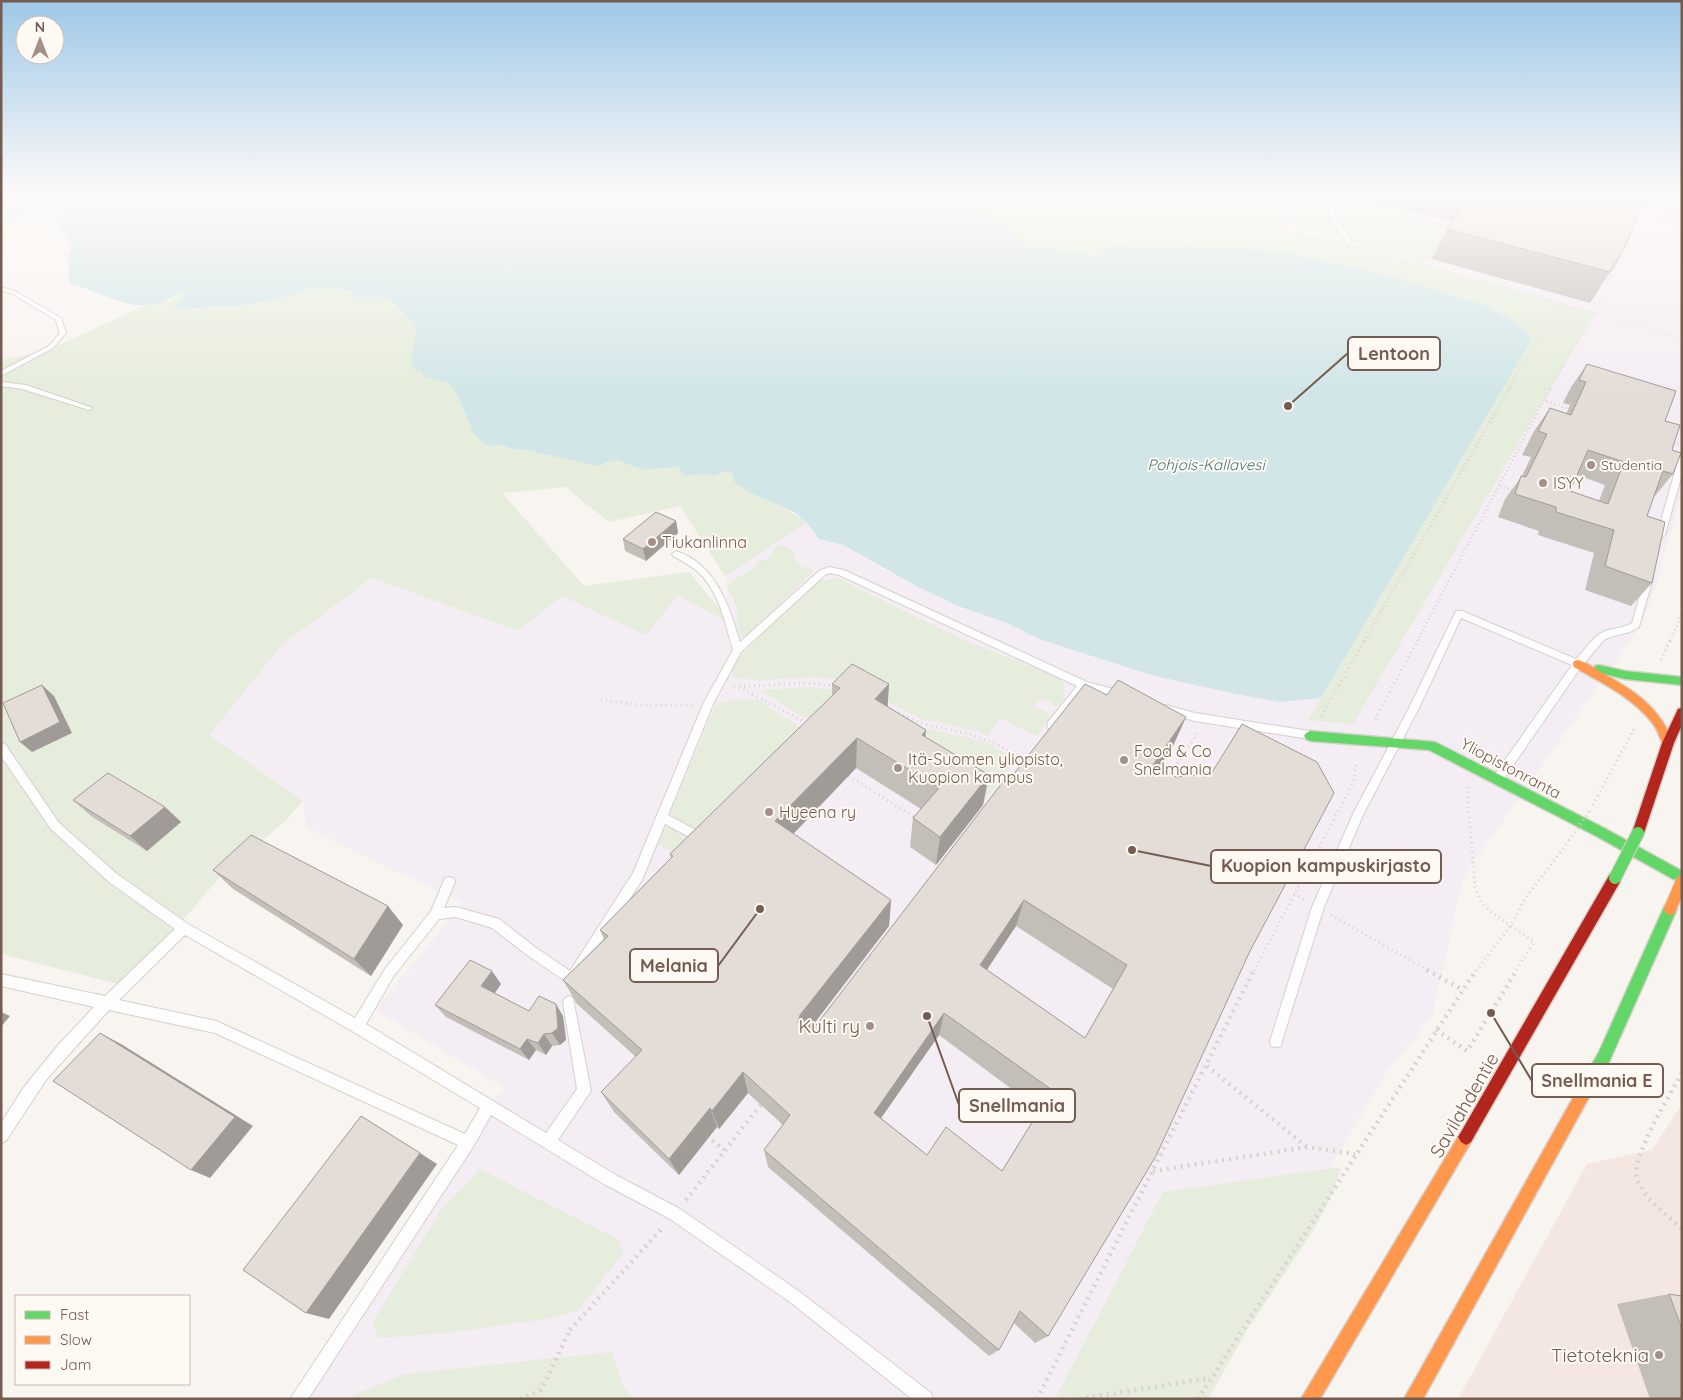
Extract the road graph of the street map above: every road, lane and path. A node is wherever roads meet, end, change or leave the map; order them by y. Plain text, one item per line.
1 (1406, 258) edge
2 (1426, 258) edge
3 (1619, 258) edge
4 (1422, 263) junction
5 (1599, 284) edge
6 (1608, 286) junction
7 (1, 289) edge
8 (1558, 303) junction
9 (1595, 313) junction
10 (1682, 339) edge
11 (1, 374) edge
12 (1, 384) edge
13 (1543, 400) junction
14 (89, 408) dead end
15 (1580, 412) edge
16 (1663, 439) edge
17 (1682, 445) edge
18 (1682, 459) edge
19 (1500, 486) junction
20 (1519, 492) edge
21 (1659, 542) edge
22 (676, 554) dead end
23 (1651, 570) edge
24 (738, 650) junction
25 (1578, 664) junction
26 (1682, 681) edge
27 (1084, 685) junction
28 (837, 686) edge
29 (738, 687) junction
30 (716, 689) junction
31 (1130, 698) edge
32 (601, 700) dead end
33 (708, 705) junction
34 (1158, 706) edge
35 (891, 710) edge
36 (1682, 712) edge
37 (812, 727) edge
38 (1201, 728) dead end
39 (1310, 736) junction
40 (1043, 738) edge
41 (1363, 740) junction
42 (1396, 742) junction
43 (1668, 744) junction
44 (1, 747) edge
45 (1025, 761) edge
46 (849, 776) edge
47 (1169, 777) edge
48 (1466, 779) dead end
49 (1497, 780) junction
50 (1592, 808) dead end
51 (662, 817) junction
52 (922, 822) edge
53 (709, 842) edge
54 (1682, 879) edge
55 (449, 882) dead end
56 (1294, 894) junction
57 (1318, 907) junction
58 (436, 914) junction
59 (1511, 925) junction
60 (184, 928) junction
61 (1, 980) edge
62 (1462, 990) junction
63 (569, 1002) edge
64 (107, 1004) junction
65 (357, 1026) junction
66 (1436, 1030) junction
67 (1276, 1041) dead end
68 (1207, 1066) junction
69 (1682, 1073) edge
70 (763, 1101) edge
71 (489, 1105) junction
72 (703, 1132) edge
73 (1, 1136) edge
74 (549, 1141) junction
75 (468, 1142) junction
76 (1308, 1148) junction
77 (724, 1150) junction
78 (1355, 1154) junction
79 (1152, 1171) junction
80 (675, 1214) junction
81 (1682, 1229) edge
82 (1210, 1378) junction
83 (298, 1399) edge
84 (520, 1399) edge
85 (925, 1399) edge
86 (1038, 1399) edge
87 (1079, 1399) edge
88 (1198, 1399) edge
89 (1310, 1399) edge
90 (1413, 1399) edge

1 - 4 path
2 - 4 path
3 - 6 path
4 - 8 path
5 - 6 path
6 - 9 path
7 - 11 lane
8 - 9 path
8 - 39 path
9 - 10 path
9 - 13 path
12 - 14 lane
13 - 15 path
13 - 19 path
16 - 17 path
18 - 21 lane
19 - 20 path
19 - 41 path
22 - 24 lane
23 - 25 lane
24 - 27 lane
24 - 30 lane
25 - 26 main road
25 - 42 lane
25 - 43 main road
25 - 49 lane
27 - 31 lane
27 - 40 lane
28 - 29 path
29 - 30 path
29 - 37 path
30 - 33 lane
32 - 33 path
33 - 51 lane
34 - 39 lane
35 - 45 path
36 - 43 main road, Savilahdentie
38 - 47 path
39 - 41 main road, Yliopistonranta
41 - 42 main road, Yliopistonranta
41 - 56 path
42 - 49 main road, Yliopistonranta
42 - 57 lane
43 - 89 main road, Savilahdentie, bridge
44 - 60 lane
46 - 52 path
48 - 59 path
49 - 54 main road, Yliopistonranta
50 - 59 path, bridge
51 - 53 lane
51 - 58 lane
54 - 90 main road, bridge
55 - 58 lane
56 - 57 path
56 - 68 path
57 - 62 path
57 - 67 lane
58 - 65 lane
59 - 62 path
59 - 66 path
60 - 64 lane
60 - 65 lane
61 - 64 lane
62 - 66 path
63 - 74 lane
64 - 73 lane
64 - 75 lane
65 - 71 lane
66 - 78 path
68 - 76 path
68 - 79 path
69 - 81 path
70 - 77 path
71 - 74 lane
71 - 75 lane
72 - 77 path
74 - 80 lane
75 - 83 lane
76 - 78 path
76 - 79 path
77 - 80 path
78 - 82 path
79 - 86 path
80 - 84 path
80 - 85 lane
82 - 87 path
82 - 88 path

